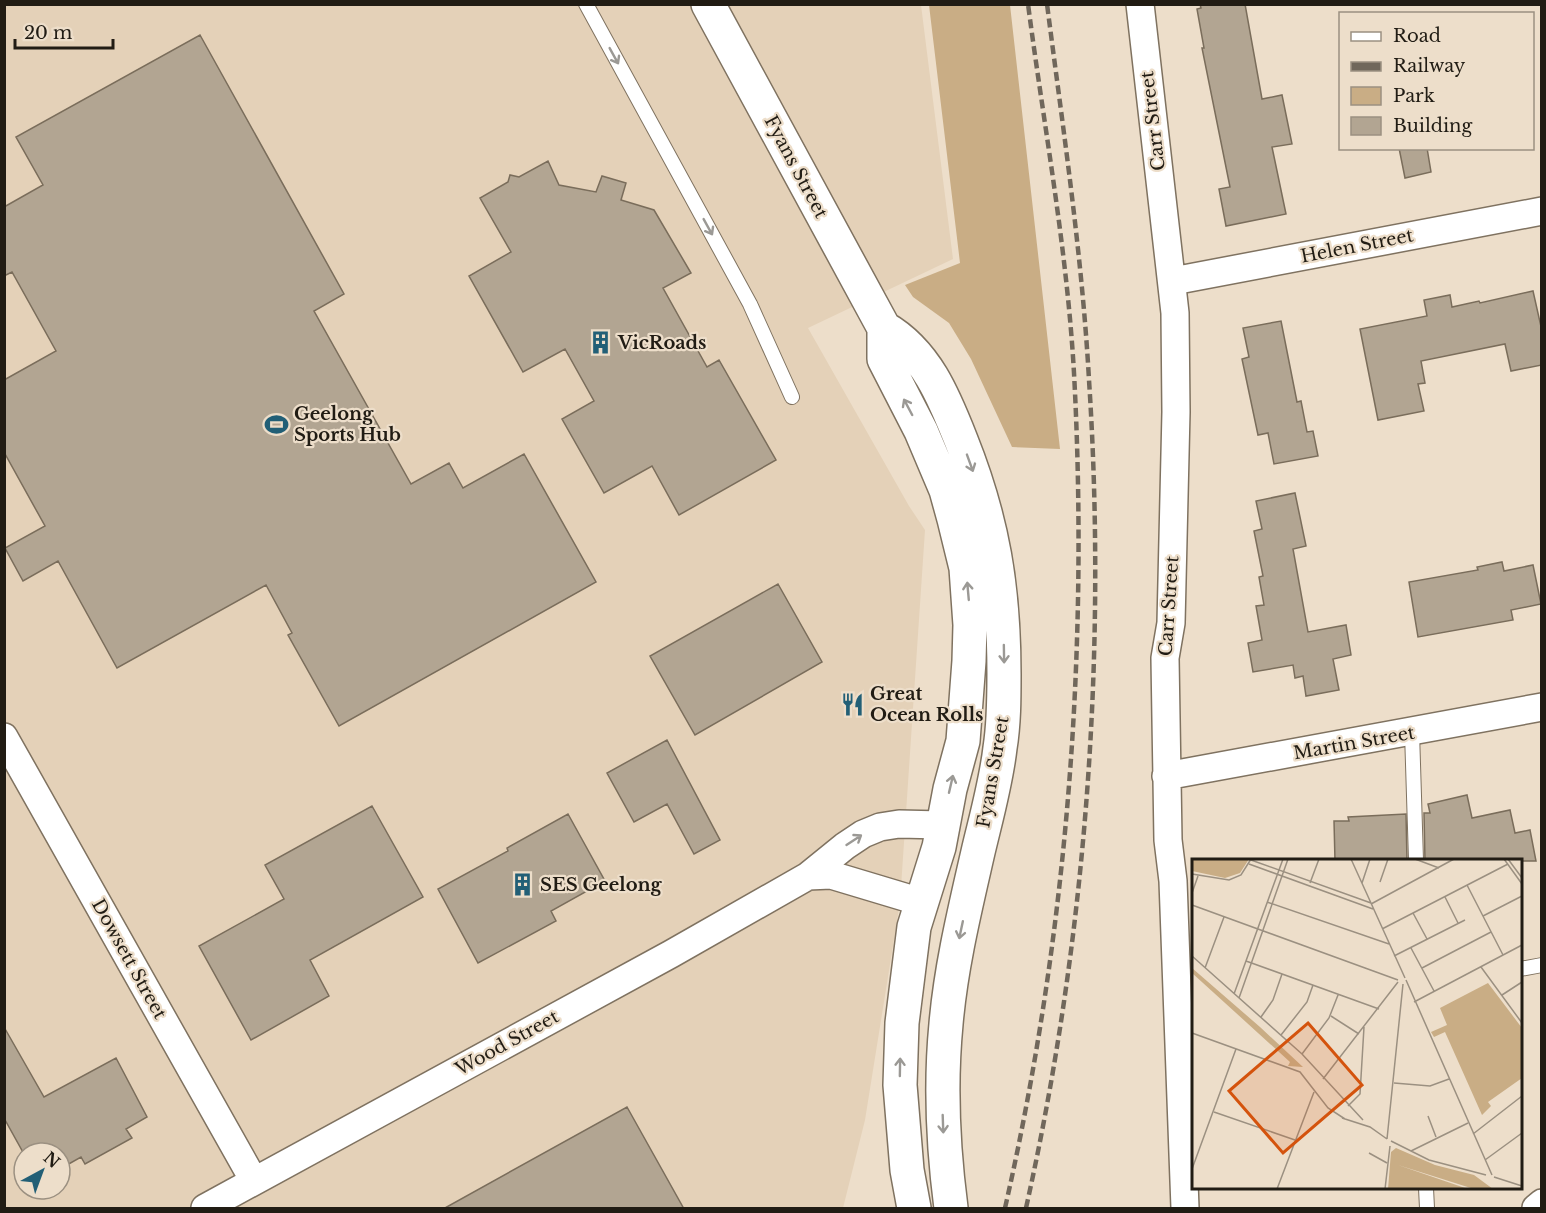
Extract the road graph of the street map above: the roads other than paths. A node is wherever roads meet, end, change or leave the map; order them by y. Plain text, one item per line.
1 (586, 4) edge
2 (708, 4) edge
3 (1140, 4) edge
4 (1542, 211) edge
5 (1173, 281) junction
6 (884, 328) junction
7 (792, 397) dead end
8 (1542, 707) edge
9 (1412, 732) junction
10 (4, 737) edge
11 (1166, 776) junction
12 (942, 825) junction
13 (978, 852) junction
14 (1416, 859) edge
15 (808, 876) junction
16 (968, 896) junction
17 (921, 902) junction
18 (1542, 965) edge
19 (1522, 969) edge
20 (254, 1181) junction
21 (1426, 1189) edge
22 (1542, 1203) edge
23 (205, 1209) edge
24 (914, 1209) edge
25 (951, 1209) edge
26 (1185, 1209) edge
27 (1427, 1209) edge
28 (1536, 1209) edge

1 -> 7 lane
2 - 6 main road, Fyans Street
3 - 5 street, Carr Street
4 - 5 street, Helen Street
5 - 11 street, Carr Street
12 -> 6 main road, Fyans Street
6 -> 13 main road, Fyans Street
8 - 9 street, Martin Street
9 - 11 street, Martin Street
9 - 14 lane
10 - 20 street, Dowsett Street
11 - 26 street, Carr Street
12 - 13 main road
15 -> 12 street, Wood Street
12 - 17 main road, Fyans Street
13 - 16 main road, Fyans Street
15 - 17 street
15 - 20 street, Wood Street
16 - 17 main road
16 -> 25 main road, Fyans Street
24 -> 17 main road, Fyans Street
18 - 19 lane
20 - 23 street, Wood Street
21 - 27 lane
22 - 28 street

